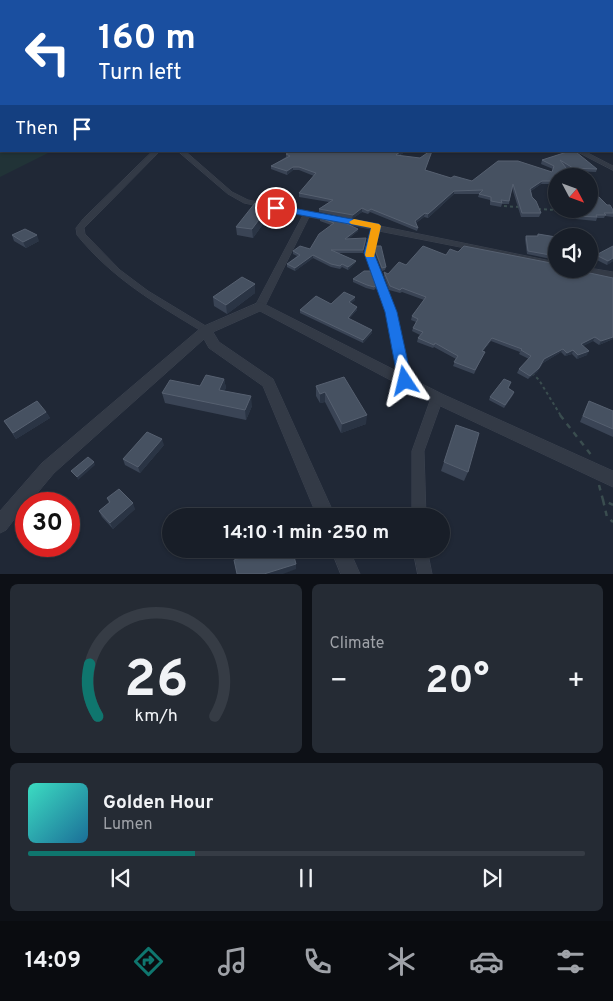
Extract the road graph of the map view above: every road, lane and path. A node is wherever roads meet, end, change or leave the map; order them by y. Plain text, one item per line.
1 (156, 152) edge
2 (182, 152) edge
3 (581, 152) edge
4 (613, 168) edge
5 (504, 206) edge
6 (524, 208) edge
7 (534, 208) edge
8 (548, 209) edge
9 (307, 214) junction
10 (376, 226) junction
11 (548, 262) edge
12 (598, 272) edge
13 (613, 275) edge
14 (260, 306) junction
15 (206, 330) junction
16 (528, 370) edge
17 (405, 381) junction
18 (437, 398) junction
19 (595, 470) junction
20 (613, 479) edge
21 (602, 500) junction
22 (613, 505) edge
23 (323, 508) edge
24 (419, 508) edge
25 (613, 522) edge
26 (0, 524) edge
27 (344, 558) edge
28 (422, 558) edge
29 (351, 574) edge
30 (425, 574) edge

1 - 15 street
2 - 9 street
3 - 4 street
5 - 6 path
7 - 8 path
9 - 10 street
9 - 14 street
10 - 11 street
10 - 17 street
12 - 13 street
14 - 15 street
14 - 17 street
15 - 23 street
15 - 26 street
16 - 19 path
17 - 18 street
18 - 19 street
18 - 24 street
19 - 20 street
19 - 21 path
21 - 22 path
21 - 25 path
27 - 29 street
28 - 30 street

